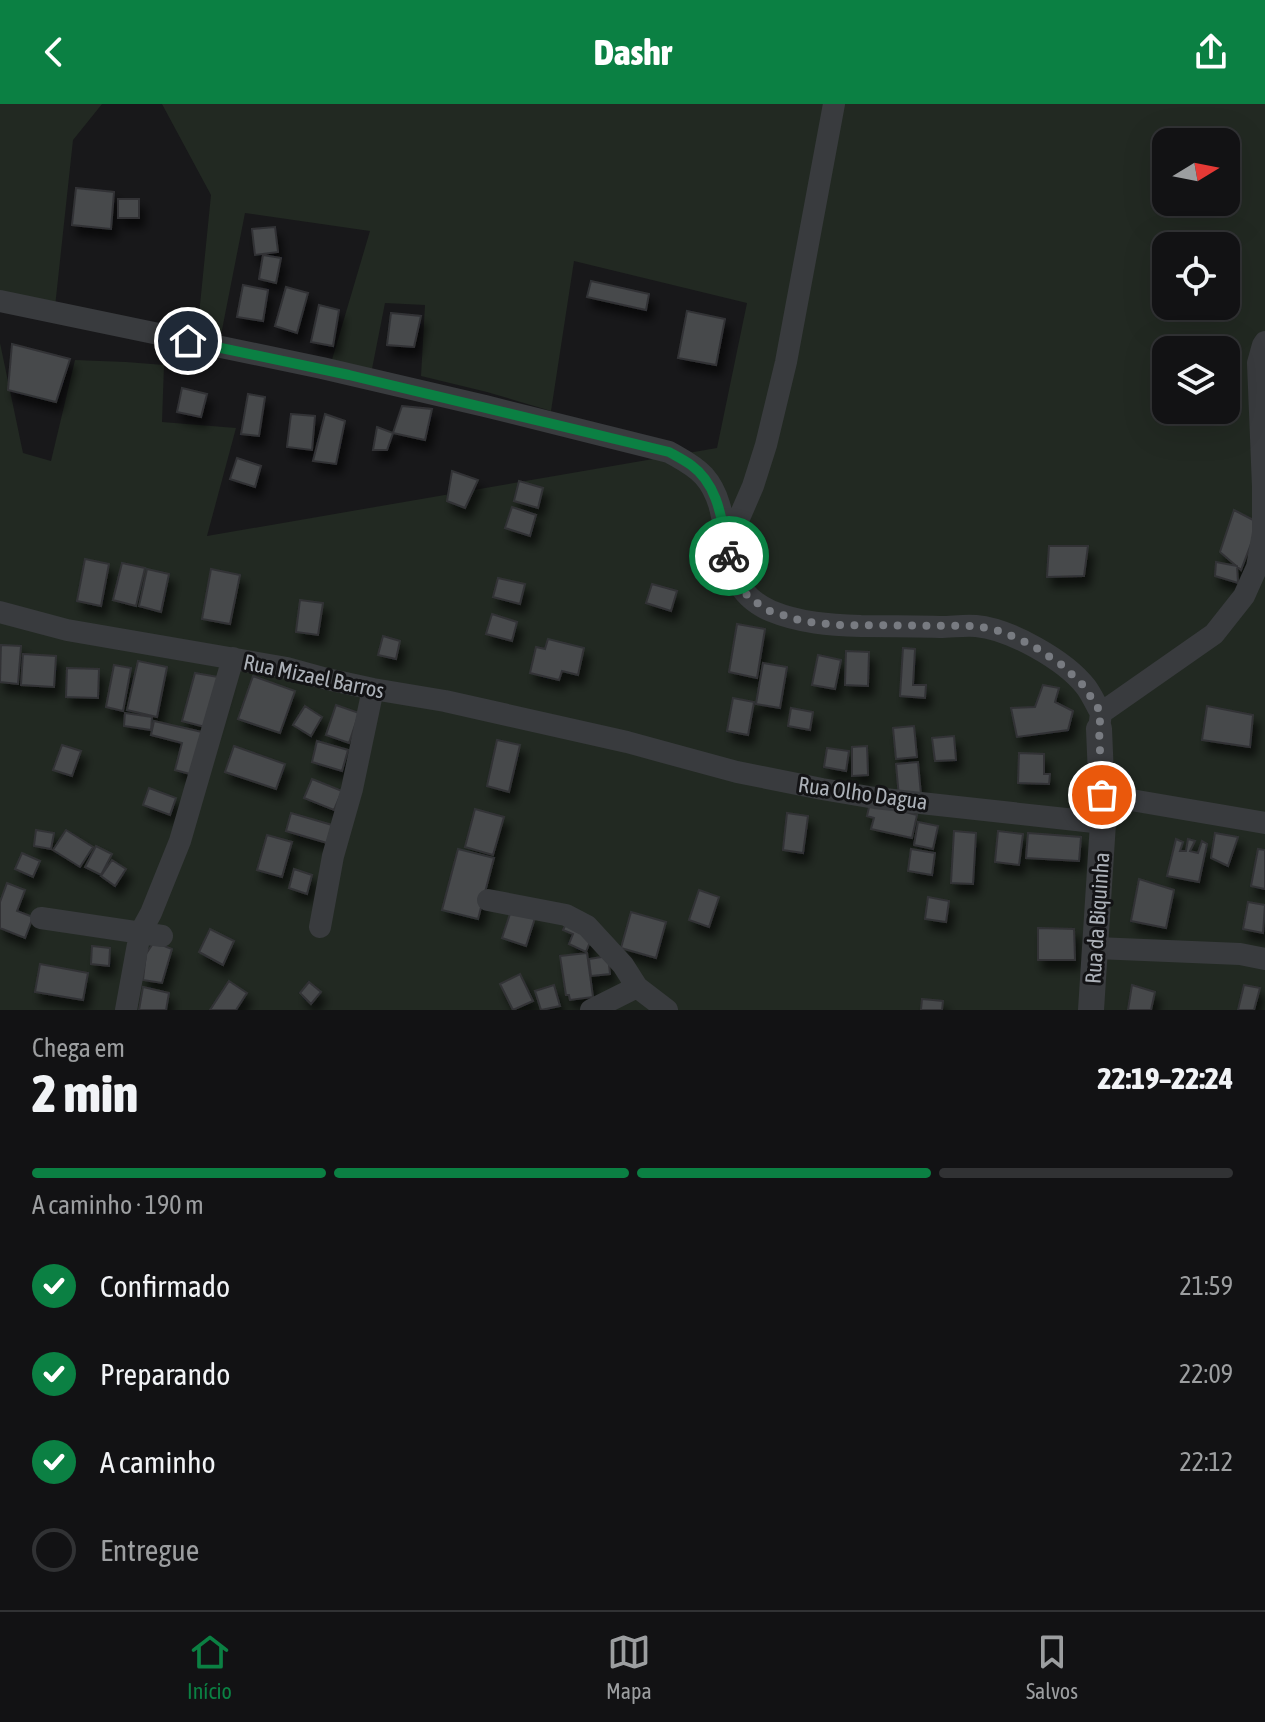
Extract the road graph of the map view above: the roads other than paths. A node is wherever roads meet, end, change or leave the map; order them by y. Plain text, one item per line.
1 (834, 104) edge
2 (0, 301) edge
3 (1265, 342) edge
4 (727, 546) junction
5 (0, 612) edge
6 (233, 658) junction
7 (373, 689) junction
8 (1100, 721) junction
9 (627, 742) joint
10 (1102, 795) junction
11 (1103, 823) junction
12 (1265, 823) edge
13 (488, 900) dead end
14 (41, 918) dead end
15 (320, 927) dead end
16 (151, 934) junction
17 (1096, 948) junction
18 (1265, 959) edge
19 (637, 987) junction
20 (661, 1008) edge
21 (126, 1010) edge
22 (591, 1010) edge
23 (1091, 1010) edge

1 - 4 street
2 - 4 street
3 - 8 street
4 - 8 street
5 - 6 street, Rua Mizael Barros
6 - 7 street, Rua Mizael Barros
6 - 16 street
7 - 9 street, Rua Mizael Barros
7 - 15 street
8 - 10 street, Rua da Biquinha
9 - 11 street, Rua Olho Dagua
10 - 11 street, Rua da Biquinha
10 - 12 street
11 - 17 street, Rua da Biquinha
13 - 19 street
14 - 16 street
16 - 21 street
17 - 18 street
17 - 23 street, Rua da Biquinha
19 - 20 street
19 - 22 street

